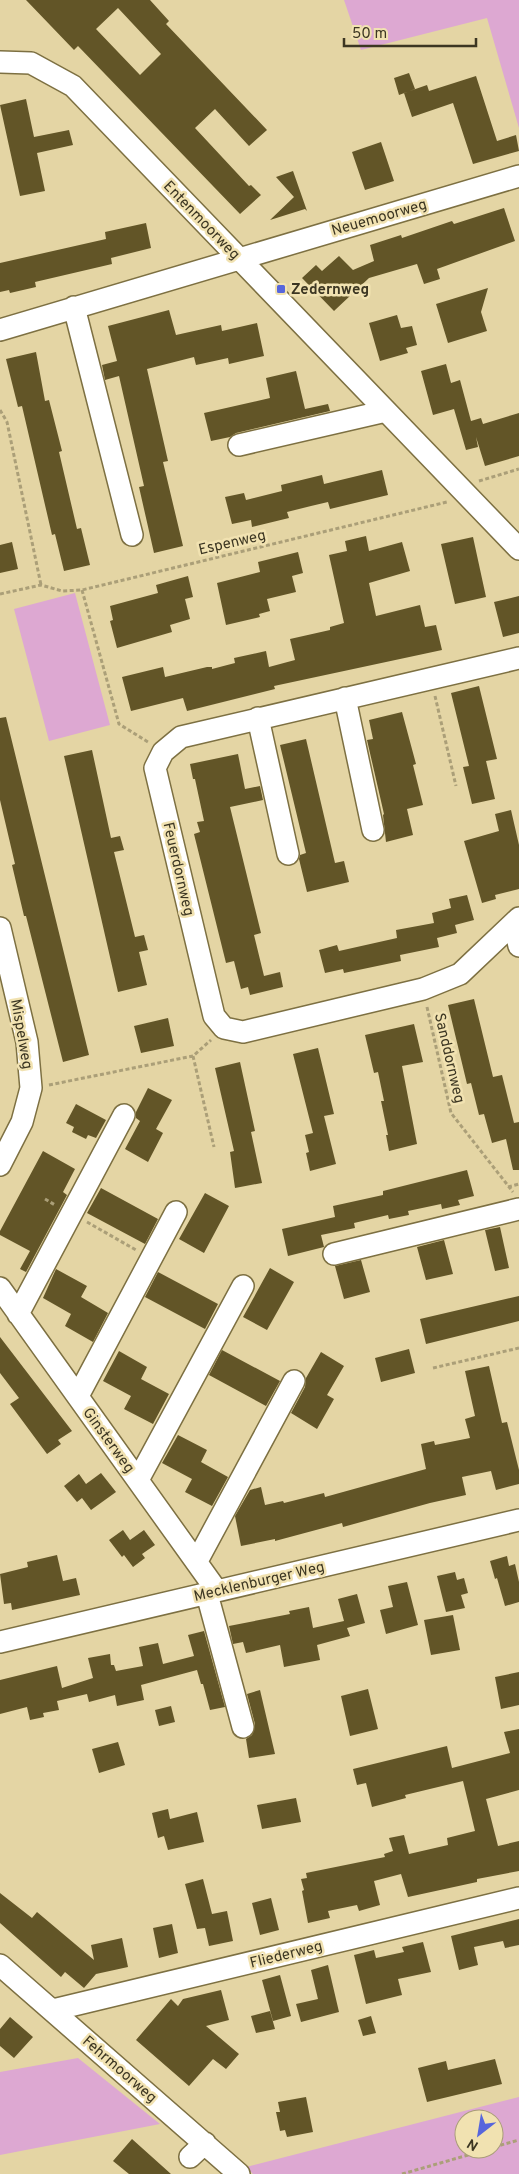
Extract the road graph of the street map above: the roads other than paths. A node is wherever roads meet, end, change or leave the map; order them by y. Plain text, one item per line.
1 (0, 62) edge
2 (519, 176) edge
3 (238, 258) junction
4 (74, 307) junction
5 (0, 330) edge
6 (386, 411) junction
7 (239, 445) dead end
8 (132, 535) dead end
9 (519, 549) edge
10 (519, 658) edge
11 (345, 698) junction
12 (258, 718) junction
13 (373, 830) dead end
14 (288, 854) dead end
15 (516, 920) edge
16 (0, 928) edge
17 (519, 946) edge
18 (124, 1115) dead end
19 (0, 1165) edge
20 (519, 1209) edge
21 (176, 1212) dead end
22 (334, 1254) dead end
23 (243, 1286) dead end
24 (0, 1288) edge
25 (18, 1314) junction
26 (294, 1381) dead end
27 (78, 1396) junction
28 (138, 1480) junction
29 (519, 1520) edge
30 (197, 1561) junction
31 (212, 1592) junction
32 (0, 1642) edge
33 (242, 1727) dead end
34 (519, 1898) edge
35 (0, 1965) edge
36 (53, 2010) junction
37 (240, 2174) edge

1 - 3 street, Entenmoorweg
2 - 3 street, Neuemoorweg
3 - 4 street
3 - 6 street, Entenmoorweg
4 - 5 street
4 - 8 street
6 - 7 street
6 - 9 street, Entenmoorweg
10 - 11 street
11 - 12 street
11 - 13 street
12 - 14 street
12 - 15 street, Feuerdornweg
15 - 17 street
16 - 19 street, Mispelweg
18 - 25 street
20 - 22 street
21 - 27 street
23 - 28 street
24 - 25 street, Ginsterweg
25 - 27 street, Ginsterweg
26 - 30 street
27 - 28 street, Ginsterweg
28 - 30 street, Ginsterweg
29 - 31 street, Mecklenburger Weg
30 - 31 street, Ginsterweg
31 - 32 street, Mecklenburger Weg
31 - 33 street, Ginsterweg
34 - 36 street, Fliederweg
35 - 36 street, Fehrmoorweg
36 - 37 street, Fehrmoorweg

